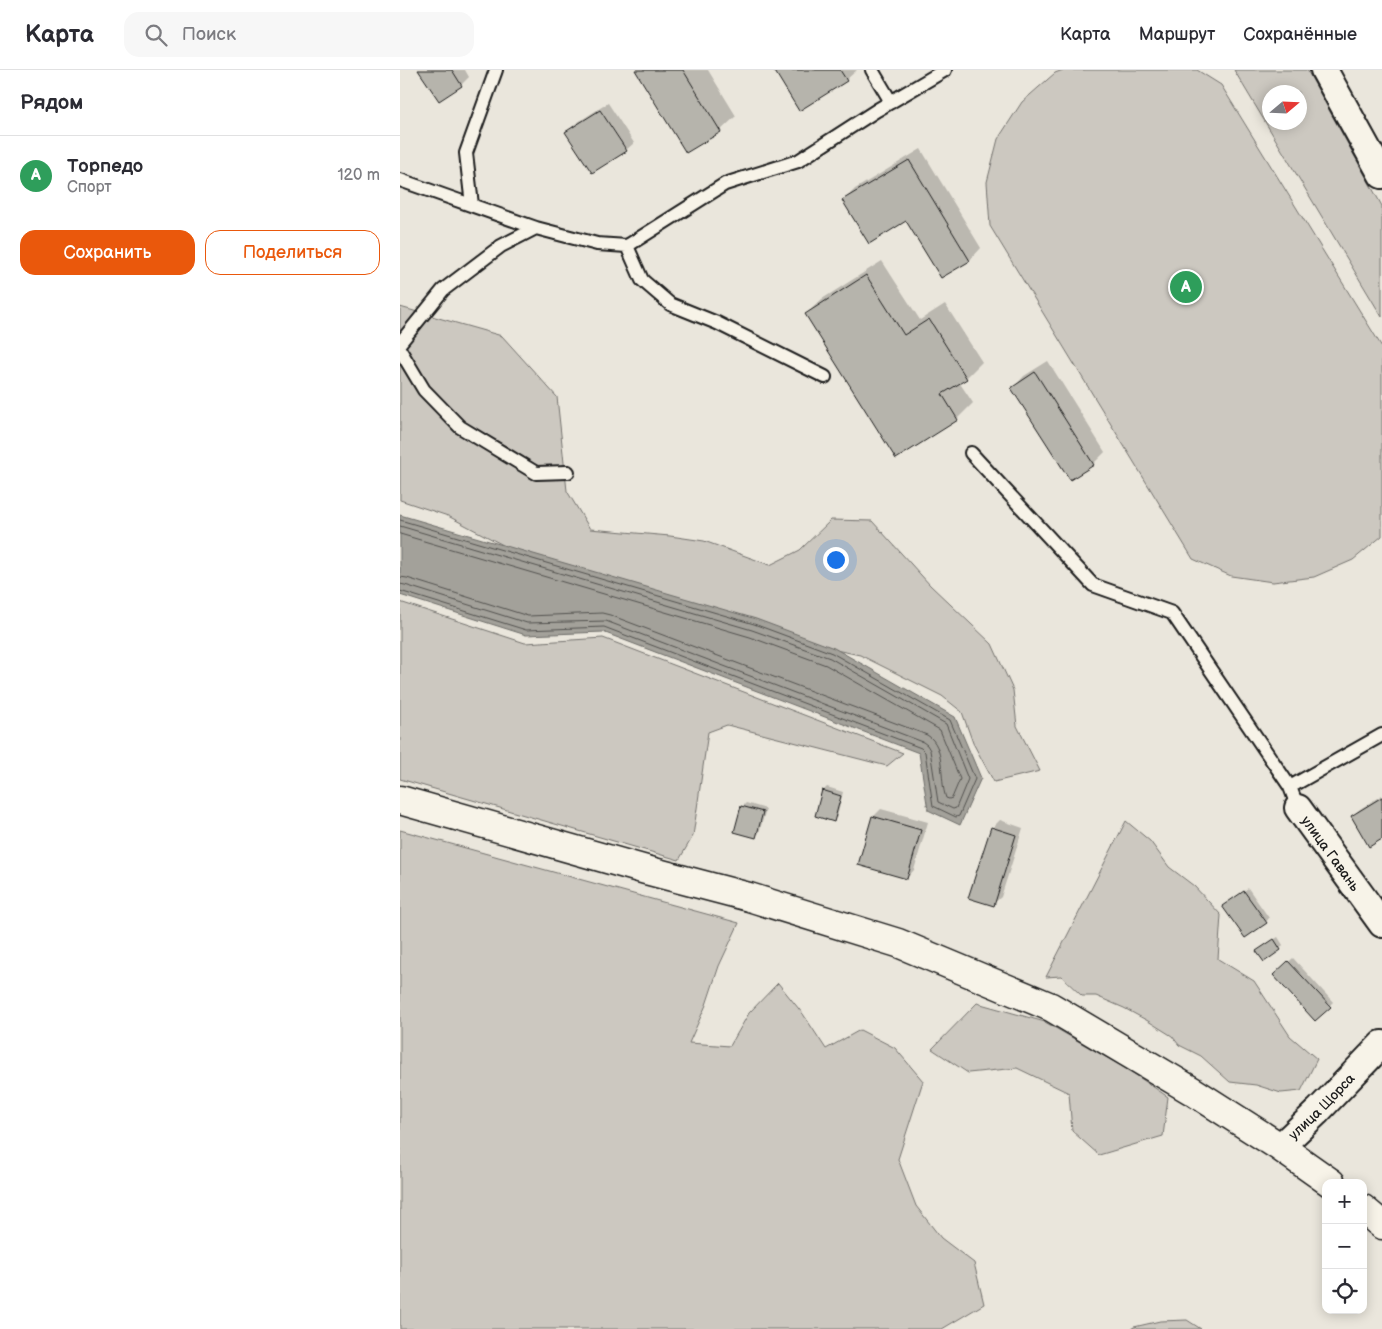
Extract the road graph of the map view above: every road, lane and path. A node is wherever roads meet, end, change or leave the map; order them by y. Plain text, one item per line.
1 (496, 70) edge
2 (872, 70) edge
3 (945, 70) edge
4 (1324, 70) edge
5 (891, 102) junction
6 (1380, 169) edge
7 (400, 180) edge
8 (472, 205) junction
9 (536, 228) junction
10 (627, 246) junction
11 (400, 343) edge
12 (400, 350) edge
13 (825, 377) dead end
14 (971, 453) dead end
15 (568, 472) dead end
16 (1382, 735) edge
17 (1294, 798) junction
18 (400, 800) edge
19 (1382, 924) edge
20 (1382, 1044) edge
21 (1280, 1147) junction
22 (1325, 1179) edge
23 (1367, 1213) edge
24 (1382, 1226) edge

1 - 8 lane
2 - 5 lane
3 - 5 lane
4 - 6 street
5 - 10 lane
7 - 8 lane
8 - 9 lane
9 - 10 lane
9 - 11 lane
10 - 13 lane
12 - 15 lane
14 - 17 lane
16 - 17 lane
17 - 19 street, улица Гавань
18 - 21 main road
20 - 21 street, улица Щорса
21 - 22 main road
23 - 24 main road

